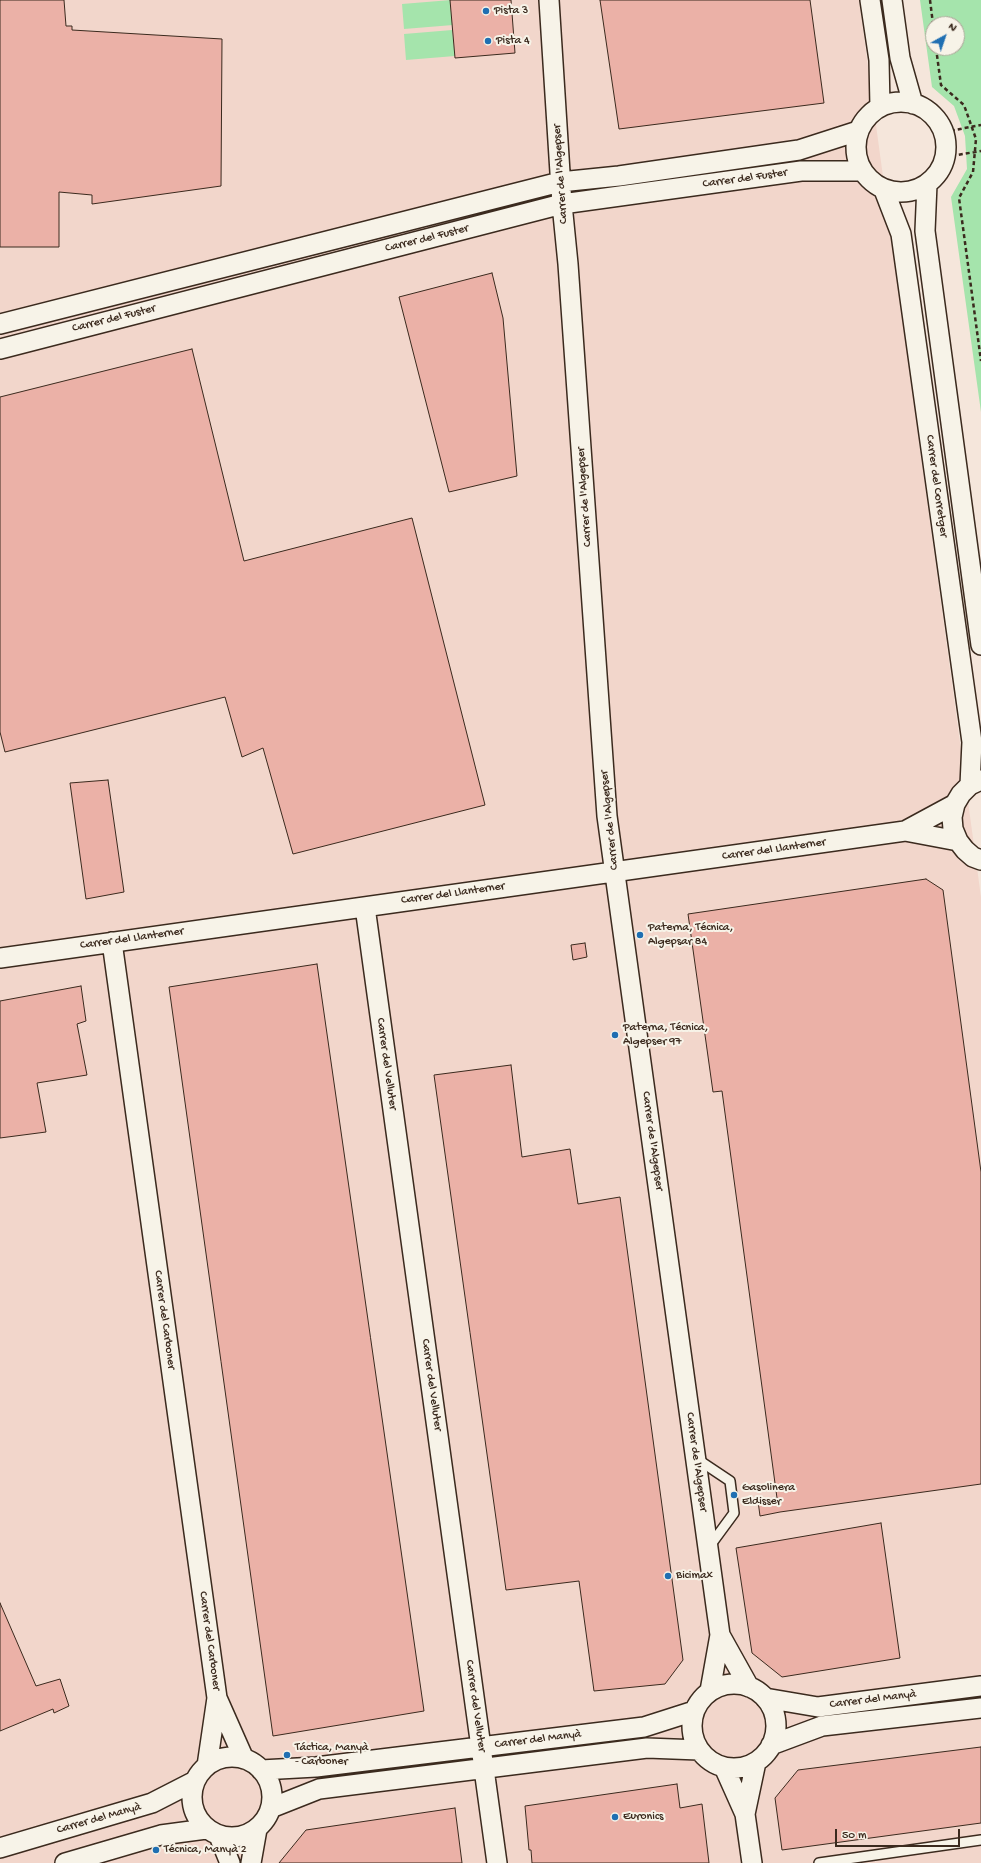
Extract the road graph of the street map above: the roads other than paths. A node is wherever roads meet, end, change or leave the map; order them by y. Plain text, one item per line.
1 (549, 0) edge
2 (870, 0) edge
3 (892, 0) edge
4 (913, 104) junction
5 (880, 107) junction
6 (858, 131) junction
7 (862, 171) junction
8 (560, 182) junction
9 (927, 184) junction
10 (884, 190) junction
11 (562, 204) junction
12 (0, 324) edge
13 (0, 349) edge
14 (981, 645) edge
15 (976, 783) edge
16 (955, 804) junction
17 (905, 831) junction
18 (958, 841) junction
19 (981, 860) edge
20 (615, 872) junction
21 (365, 907) junction
22 (112, 942) junction
23 (0, 958) edge
24 (696, 1458) junction
25 (708, 1548) junction
26 (720, 1635) junction
27 (981, 1686) edge
28 (749, 1687) junction
29 (710, 1691) junction
30 (216, 1698) junction
31 (766, 1698) junction
32 (981, 1708) edge
33 (694, 1711) junction
34 (771, 1745) junction
35 (481, 1747) junction
36 (699, 1750) junction
37 (244, 1759) junction
38 (756, 1762) junction
39 (207, 1766) junction
40 (724, 1767) junction
41 (484, 1769) junction
42 (261, 1770) junction
43 (195, 1781) junction
44 (271, 1808) junction
45 (745, 1814) junction
46 (256, 1829) junction
47 (213, 1832) junction
48 (981, 1840) edge
49 (0, 1848) edge
50 (65, 1863) edge
51 (230, 1863) edge
52 (251, 1863) edge
53 (497, 1863) edge
54 (752, 1863) edge
55 (819, 1863) edge

1 - 8 street, Carrer de l'Algepser
2 - 5 street
3 - 4 street
4 - 5 street
4 - 9 street
5 - 6 street
6 - 7 street
6 - 8 street, Carrer del Fuster
7 - 10 street
7 - 11 street, Carrer del Fuster
8 - 11 street, Carrer de l'Algepser
8 - 12 street, Carrer del Fuster
9 - 10 street
9 - 14 street, Carrer del Corretger
10 - 15 street, Carrer del Corretger
11 - 13 street, Carrer del Fuster
11 - 20 street, Carrer de l'Algepser
15 - 16 street
16 - 17 street, Carrer del Llanterner
16 - 18 street
17 - 18 street, Carrer del Llanterner
17 - 20 street, Carrer del Llanterner
18 - 19 street
20 - 21 street, Carrer del Llanterner
20 - 24 street, Carrer de l'Algepser
21 - 22 street, Carrer del Llanterner
21 - 35 street, Carrer del Velluter
22 - 23 street, Carrer del Llanterner
22 - 30 street, Carrer del Carboner
24 - 25 street, Carrer de l'Algepser
24 - 25 lane
25 - 26 street, Carrer de l'Algepser
26 - 28 street
26 - 29 street
27 - 31 street, Carrer del Manyà
28 - 29 street
28 - 31 street
29 - 33 street
30 - 37 street, Carrer del Carboner
30 - 39 street, Carrer del Carboner
31 - 34 street
32 - 34 street, Carrer del Manyà
33 - 35 street, Carrer del Manyà
33 - 36 street
34 - 38 street
35 - 41 street, Carrer del Velluter
35 - 42 street, Carrer del Manyà
36 - 40 street
36 - 41 street, Carrer del Manyà
37 - 39 street
37 - 42 street
38 - 40 street
38 - 45 street
39 - 43 street
40 - 45 street
41 - 44 street, Carrer del Manyà
41 - 53 street, Carrer del Velluter
42 - 44 street
43 - 47 street
43 - 49 street, Carrer del Manyà
44 - 46 street
45 - 54 street
46 - 47 street
46 - 52 street
47 - 50 street
47 - 51 street
48 - 55 lane

